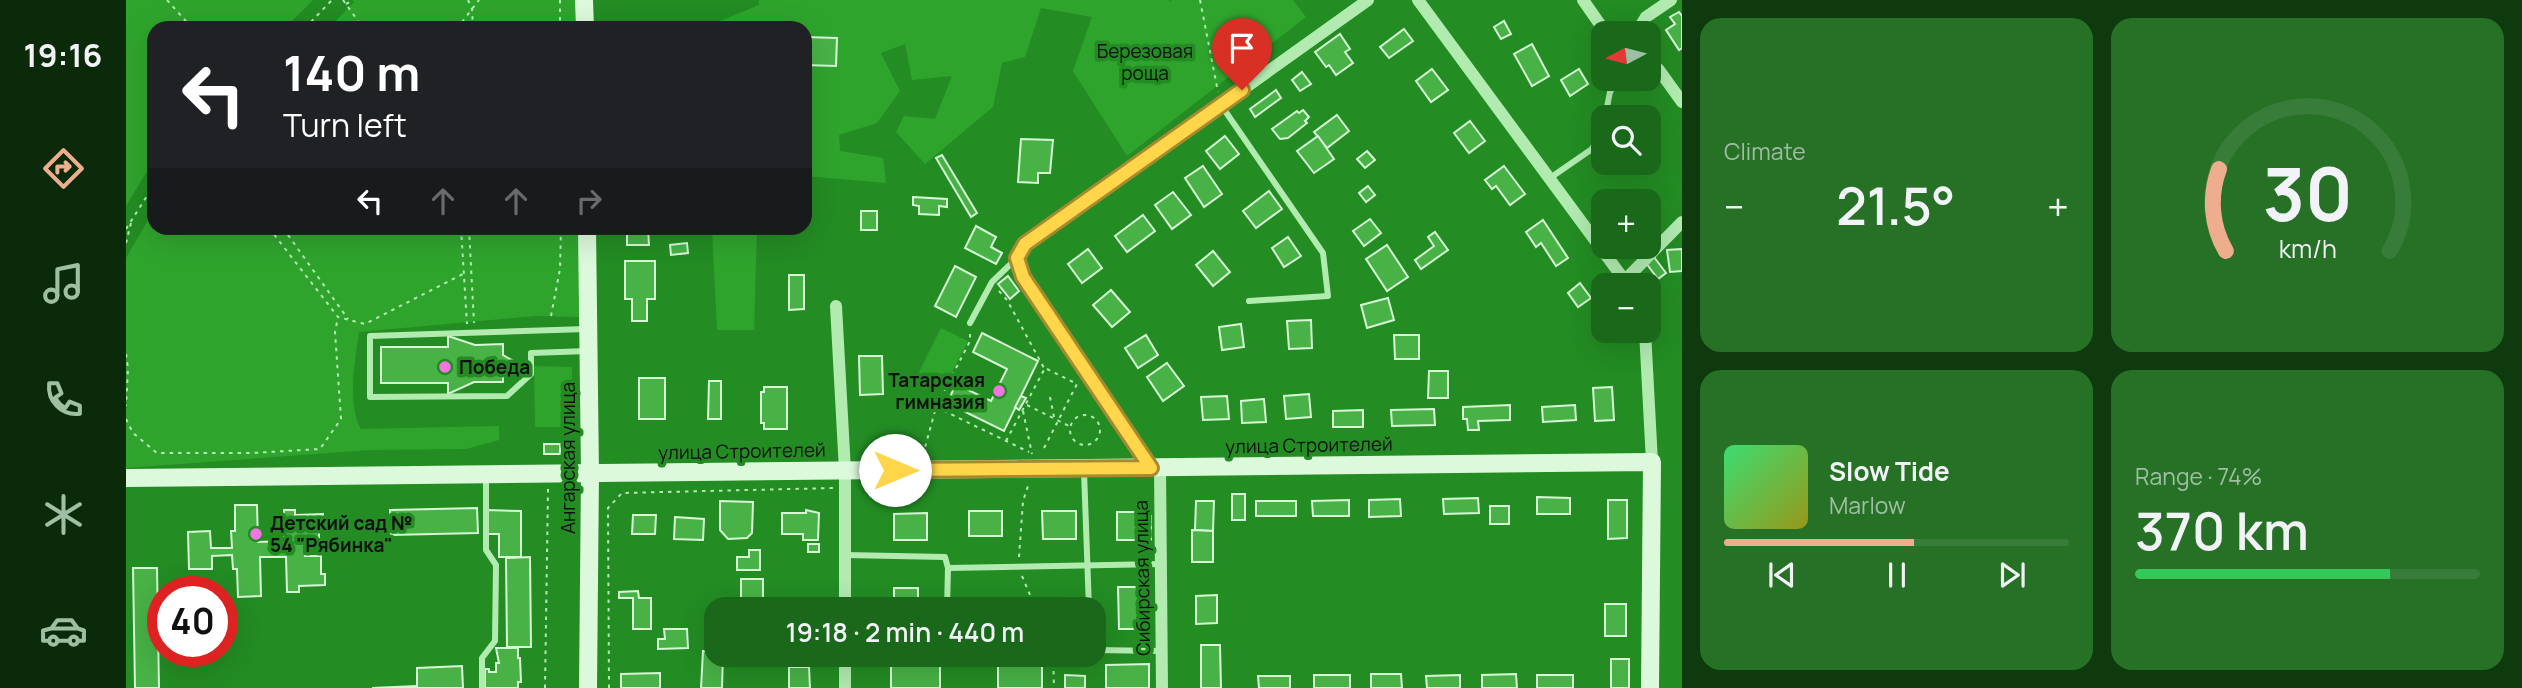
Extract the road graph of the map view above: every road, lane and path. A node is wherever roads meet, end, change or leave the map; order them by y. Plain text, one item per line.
1 (167, 0) edge
2 (332, 0) edge
3 (343, 0) edge
4 (354, 0) edge
5 (468, 0) edge
6 (479, 0) edge
7 (559, 0) edge
8 (584, 0) edge
9 (1200, 0) edge
10 (1368, 0) edge
11 (1418, 0) edge
12 (1583, 0) edge
13 (1671, 0) edge
14 (345, 4) junction
15 (472, 9) junction
16 (186, 21) edge
17 (312, 21) edge
18 (358, 21) edge
19 (463, 21) edge
20 (473, 21) edge
21 (560, 21) edge
22 (585, 21) edge
23 (1597, 21) edge
24 (1644, 21) edge
25 (1661, 73) edge
26 (1682, 102) edge
27 (1221, 105) junction
28 (1591, 150) edge
29 (1549, 178) junction
30 (147, 196) edge
31 (133, 219) junction
32 (1682, 222) edge
33 (126, 229) edge
34 (274, 235) edge
35 (288, 235) edge
36 (461, 235) edge
37 (469, 235) edge
38 (561, 235) edge
39 (587, 235) edge
40 (126, 243) edge
41 (1017, 258) junction
42 (1619, 273) edge
43 (1635, 273) edge
44 (463, 274) junction
45 (992, 282) junction
46 (1249, 301) dead end
47 (836, 306) dead end
48 (551, 316) dead end
49 (338, 317) junction
50 (349, 320) junction
51 (970, 323) joint
52 (588, 328) junction
53 (471, 332) junction
54 (1646, 343) edge
55 (588, 351) junction
56 (126, 354) edge
57 (1045, 369) junction
58 (1050, 397) dead end
59 (1026, 404) junction
60 (126, 406) edge
61 (936, 407) junction
62 (1023, 410) junction
63 (1054, 418) junction
64 (126, 419) edge
65 (1058, 421) junction
66 (1070, 426) junction
67 (1006, 441) junction
68 (1032, 462) junction
69 (1652, 462) junction
70 (1084, 468) junction
71 (1156, 468) junction
72 (920, 470) junction
73 (590, 473) junction
74 (548, 474) junction
75 (486, 475) junction
76 (126, 478) edge
77 (845, 479) junction
78 (845, 555) junction
79 (1161, 564) junction
80 (1089, 565) junction
81 (1018, 566) junction
82 (948, 568) junction
83 (845, 597) edge
84 (947, 597) edge
85 (1031, 597) edge
86 (1089, 597) edge
87 (1106, 650) edge
88 (1162, 651) junction
89 (845, 667) edge
90 (1053, 667) edge
91 (482, 688) edge
92 (545, 688) edge
93 (589, 688) edge
94 (608, 688) edge
95 (845, 688) edge
96 (1054, 688) edge
97 (1162, 688) edge
98 (1650, 688) edge

1 - 16 path
2 - 17 path
3 - 14 path
4 - 14 path
5 - 15 path
6 - 15 path
7 - 21 path
8 - 22 street
9 - 27 path
10 - 27 street
11 - 29 street
12 - 23 street
13 - 24 street
14 - 18 path
15 - 19 path
15 - 20 path
25 - 26 street
27 - 41 street
27 - 46 lane
28 - 29 lane
29 - 42 street
30 - 31 path
31 - 33 path
31 - 40 path
32 - 43 street
34 - 49 path
35 - 50 path
36 - 44 path
37 - 53 path
38 - 48 path
39 - 52 street, Ангарская улица
41 - 45 lane
41 - 71 street
44 - 50 path
44 - 53 path
45 - 51 lane
45 - 57 path
47 - 77 street
49 - 50 path
49 - 64 path
51 - 61 path
52 - 53 lane
52 - 55 street, Ангарская улица
53 - 55 lane
54 - 69 street
55 - 73 street, Ангарская улица
56 - 60 path
57 - 59 path
57 - 65 path
58 - 63 path
59 - 62 path
59 - 63 path
61 - 67 path
61 - 72 path
62 - 67 path
62 - 68 path
63 - 65 path
65 - 66 path
65 - 68 path
66 - 66 path
67 - 68 path
68 - 70 street, улица Строителей
68 - 72 street, улица Строителей
68 - 81 path
69 - 71 street, улица Строителей
69 - 98 street
70 - 71 street, улица Строителей
70 - 80 lane
71 - 79 street, Сибирская улица
72 - 77 street, улица Строителей
73 - 74 street, улица Строителей
73 - 77 street, улица Строителей
73 - 93 street, Ангарская улица
74 - 75 street, улица Строителей
74 - 92 path
75 - 76 street, улица Строителей
75 - 91 lane
77 - 78 street
77 - 94 path
78 - 82 lane
78 - 83 street
79 - 80 lane
79 - 88 street, Сибирская улица
80 - 81 lane
80 - 86 lane
81 - 82 lane
81 - 85 path
82 - 84 lane
87 - 88 lane
88 - 97 street, Сибирская улица
89 - 95 street
90 - 96 path

